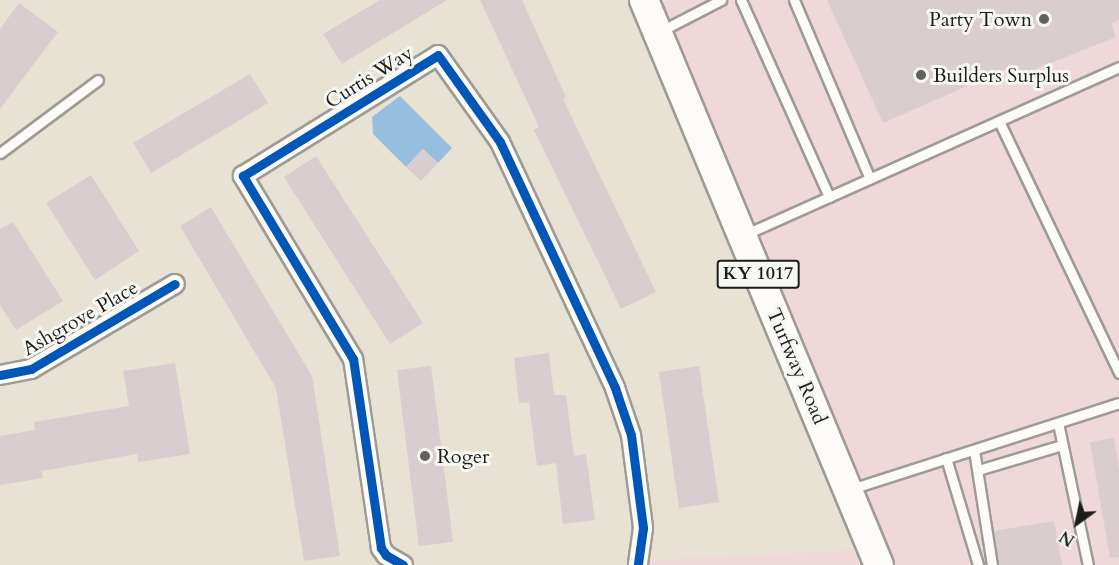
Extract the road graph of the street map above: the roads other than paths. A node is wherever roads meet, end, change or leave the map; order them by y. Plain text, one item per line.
1 (644, 0) edge
2 (722, 0) edge
3 (741, 0) edge
4 (794, 0) edge
5 (658, 32) junction
6 (1119, 67) edge
7 (98, 80) dead end
8 (999, 121) junction
9 (0, 153) edge
10 (870, 179) junction
11 (829, 197) junction
12 (742, 236) junction
13 (175, 284) dead end
14 (1119, 373) edge
15 (0, 375) edge
16 (1119, 403) edge
17 (1058, 423) junction
18 (1062, 445) junction
19 (974, 450) junction
20 (946, 458) junction
21 (978, 470) junction
22 (848, 490) junction
23 (403, 565) edge
24 (638, 565) edge
25 (879, 565) edge
26 (978, 565) edge
27 (992, 565) edge
28 (1088, 565) edge

1 - 5 main road, Turfway Road / KY 1017
2 - 5 lane
3 - 11 lane
4 - 10 lane
5 - 12 main road, Turfway Road / KY 1017
6 - 8 lane
7 - 9 lane
8 - 10 lane
8 - 14 lane
10 - 11 lane
11 - 12 lane
12 - 22 main road, Turfway Road / KY 1017
13 - 15 street, Ashgrove Place
16 - 17 lane
17 - 18 lane
17 - 19 lane
18 - 21 lane
18 - 28 lane
19 - 20 lane
19 - 21 lane
20 - 22 lane
20 - 26 lane
21 - 27 lane
22 - 25 main road, Turfway Road / KY 1017
23 - 24 street, Curtis Way

